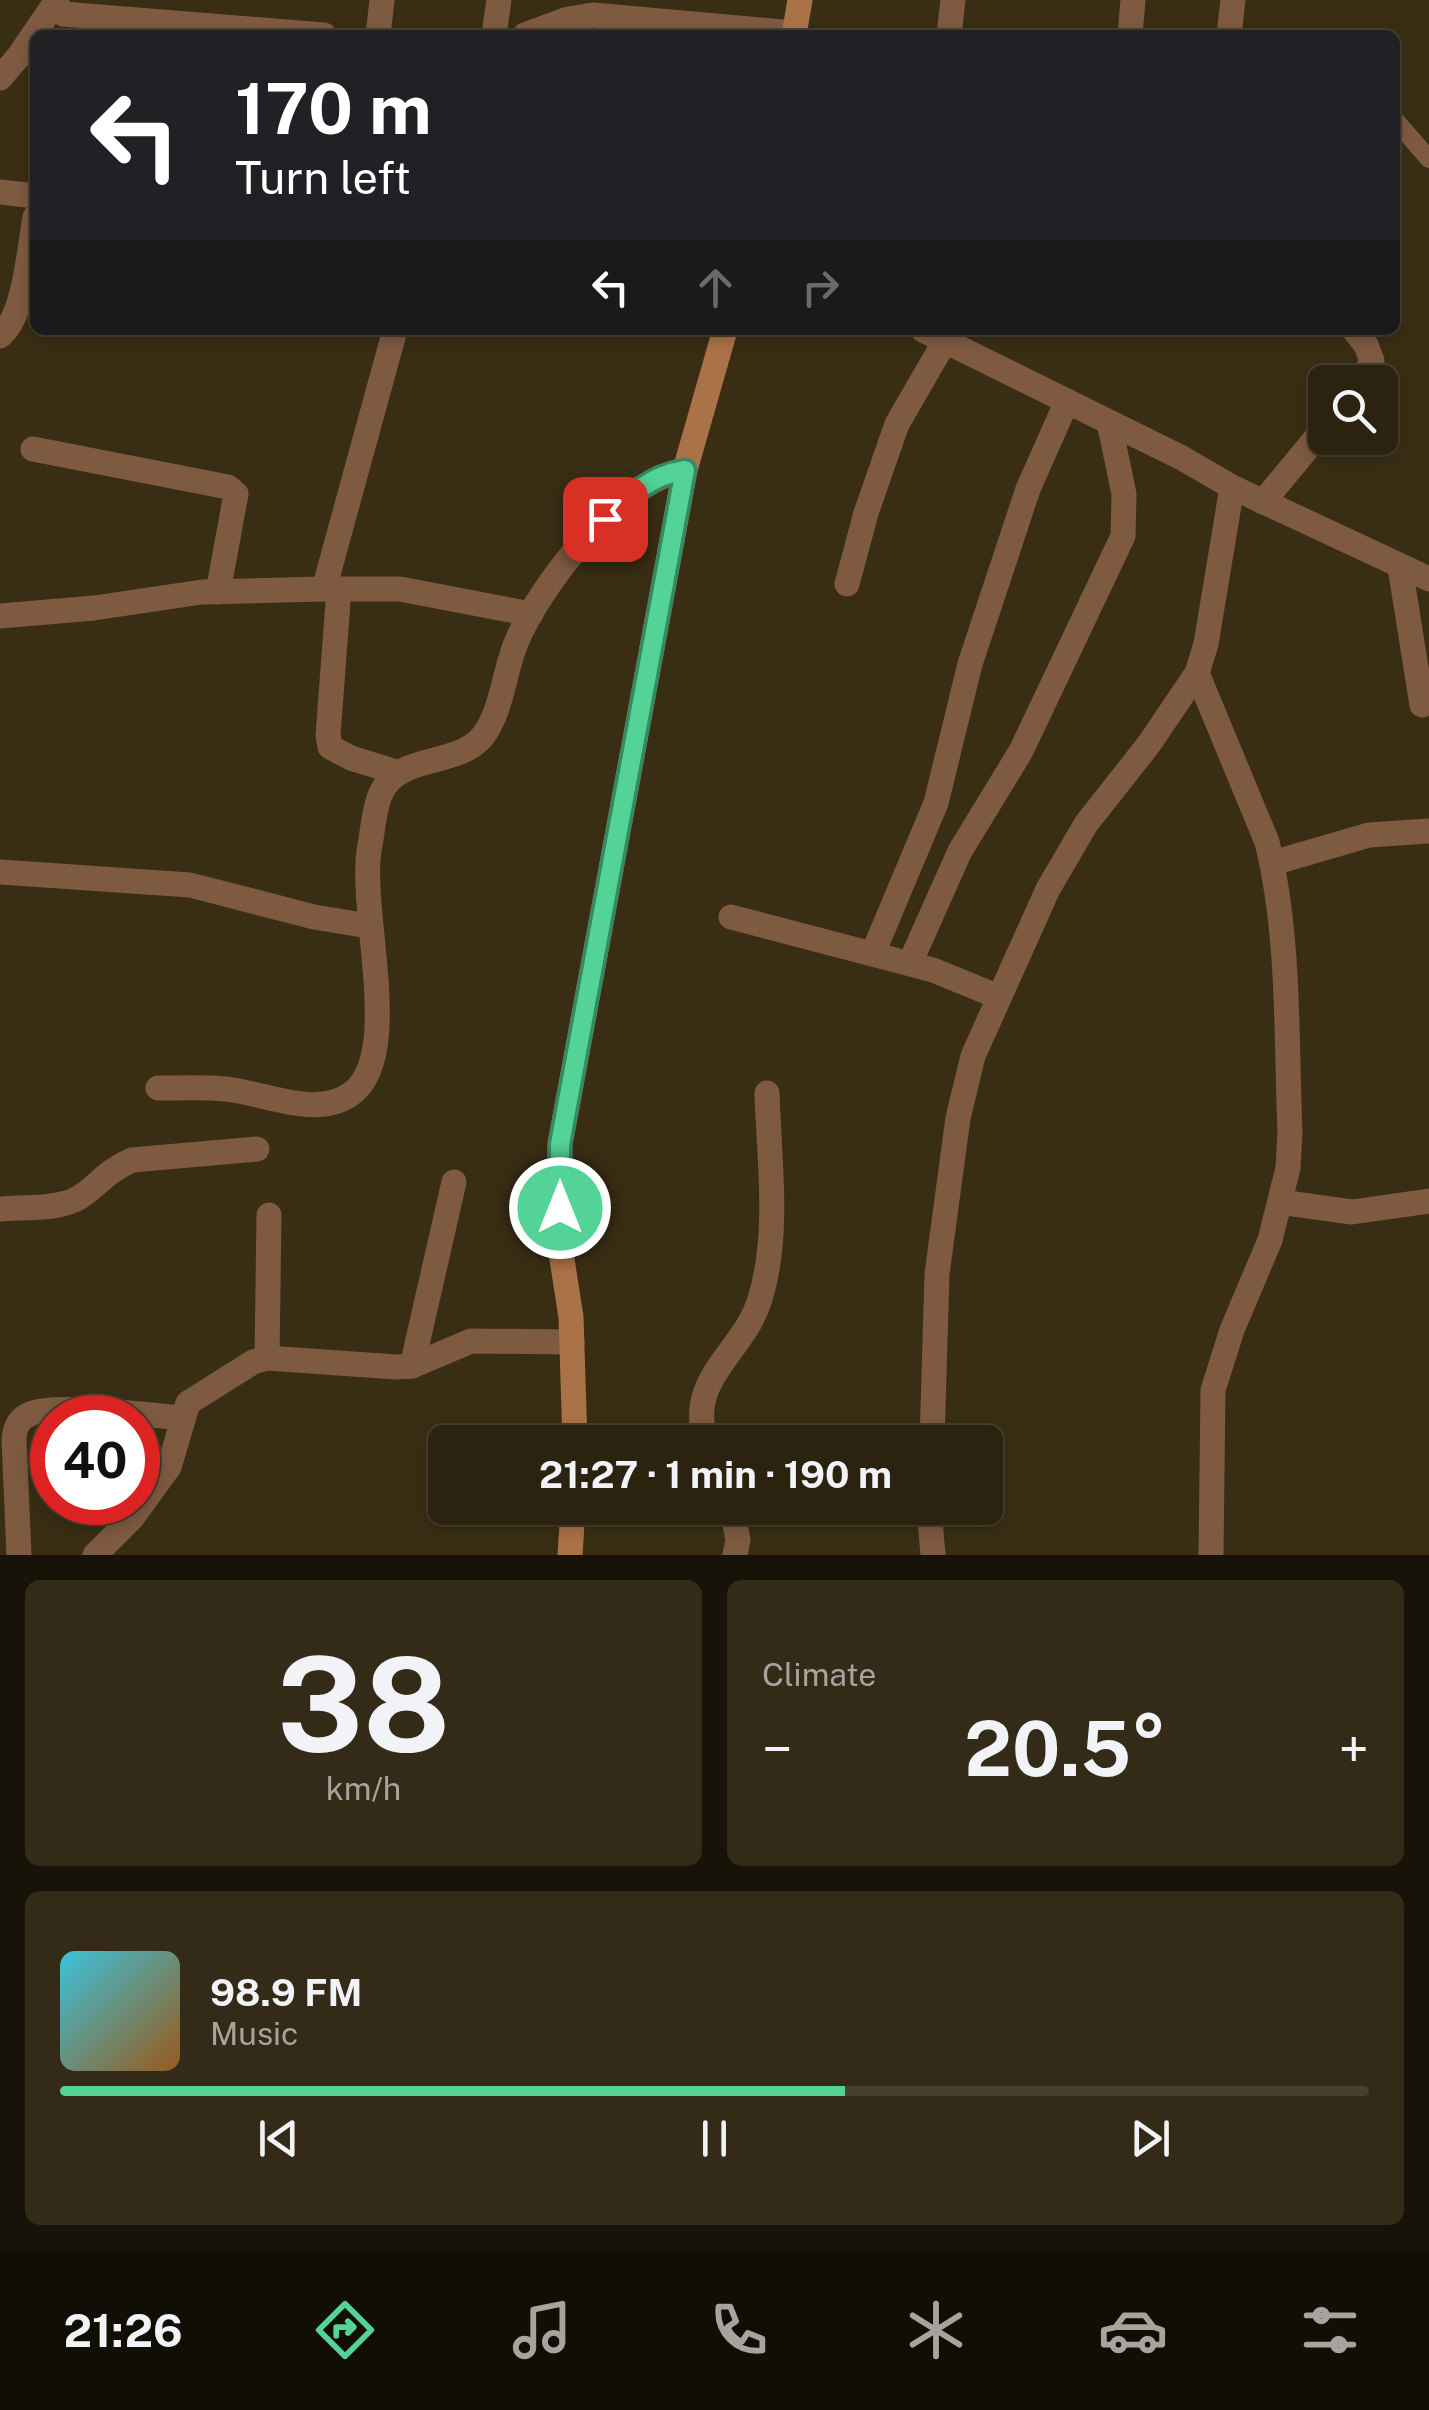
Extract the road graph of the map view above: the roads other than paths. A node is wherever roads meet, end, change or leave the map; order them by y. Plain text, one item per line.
1 (382, 0) edge
2 (499, 0) edge
3 (800, 0) edge
4 (953, 0) edge
5 (1133, 0) edge
6 (1233, 0) edge
7 (570, 9) edge
8 (61, 12) edge
9 (202, 21) edge
10 (280, 30) edge
11 (379, 30) edge
12 (495, 30) edge
13 (534, 30) edge
14 (725, 30) edge
15 (795, 30) edge
16 (950, 30) edge
17 (1130, 30) edge
18 (1230, 30) edge
19 (30, 44) edge
20 (0, 78) edge
21 (1400, 126) edge
22 (1429, 159) edge
23 (0, 192) edge
24 (30, 195) edge
25 (30, 242) edge
26 (394, 335) edge
27 (724, 335) edge
28 (928, 335) edge
29 (933, 335) edge
30 (1358, 335) edge
31 (0, 336) edge
32 (1370, 365) edge
33 (1067, 401) junction
34 (1108, 422) junction
35 (1308, 448) edge
36 (33, 449) dead end
37 (685, 470) junction
38 (1232, 487) junction
39 (1263, 502) junction
40 (1400, 567) junction
41 (1429, 578) edge
42 (847, 584) dead end
43 (332, 589) junction
44 (218, 592) junction
45 (531, 614) junction
46 (0, 616) edge
47 (1197, 673) junction
48 (1422, 705) dead end
49 (399, 772) junction
50 (1429, 831) edge
51 (1272, 863) junction
52 (0, 872) edge
53 (731, 917) dead end
54 (369, 926) junction
55 (872, 953) junction
56 (910, 963) junction
57 (999, 996) junction
58 (158, 1088) dead end
59 (768, 1093) dead end
60 (258, 1148) dead end
61 (454, 1182) dead end
62 (1429, 1201) edge
63 (1280, 1202) junction
64 (0, 1210) edge
65 (269, 1215) dead end
66 (572, 1342) junction
67 (267, 1358) junction
68 (412, 1366) junction
69 (182, 1418) junction
70 (7, 1424) edge
71 (574, 1425) edge
72 (703, 1425) edge
73 (933, 1425) edge
74 (572, 1525) edge
75 (735, 1525) edge
76 (931, 1525) edge
77 (19, 1555) edge
78 (95, 1555) edge
79 (570, 1555) edge
80 (735, 1555) edge
81 (933, 1555) edge
82 (1212, 1555) edge

1 - 11 street
2 - 12 street
3 - 15 street
4 - 16 street
5 - 17 street
6 - 18 street
7 - 13 street
7 - 14 street
8 - 9 street
9 - 10 street
19 - 20 street
21 - 22 lane
23 - 24 street
25 - 31 street
26 - 43 street
27 - 37 street
28 - 42 street
29 - 33 street
30 - 32 street
33 - 34 street
33 - 55 street
34 - 38 street
34 - 56 street
35 - 39 street
36 - 44 street
37 - 45 street
37 - 66 street
38 - 39 street
38 - 47 street
39 - 40 street
40 - 41 street
40 - 48 street
43 - 44 street
43 - 45 street
43 - 49 street
44 - 46 street
45 - 49 street
47 - 51 street
47 - 57 street
49 - 54 street
50 - 51 street
51 - 63 street
52 - 54 street
53 - 55 street
54 - 58 street
55 - 56 street
56 - 57 street
57 - 73 street
59 - 72 street
60 - 64 street
61 - 68 street
62 - 63 street
63 - 82 street
65 - 67 street
66 - 68 street
66 - 71 street
67 - 68 street
67 - 69 street
69 - 70 street
69 - 78 street
70 - 77 street
74 - 79 street
75 - 80 street
76 - 81 street

